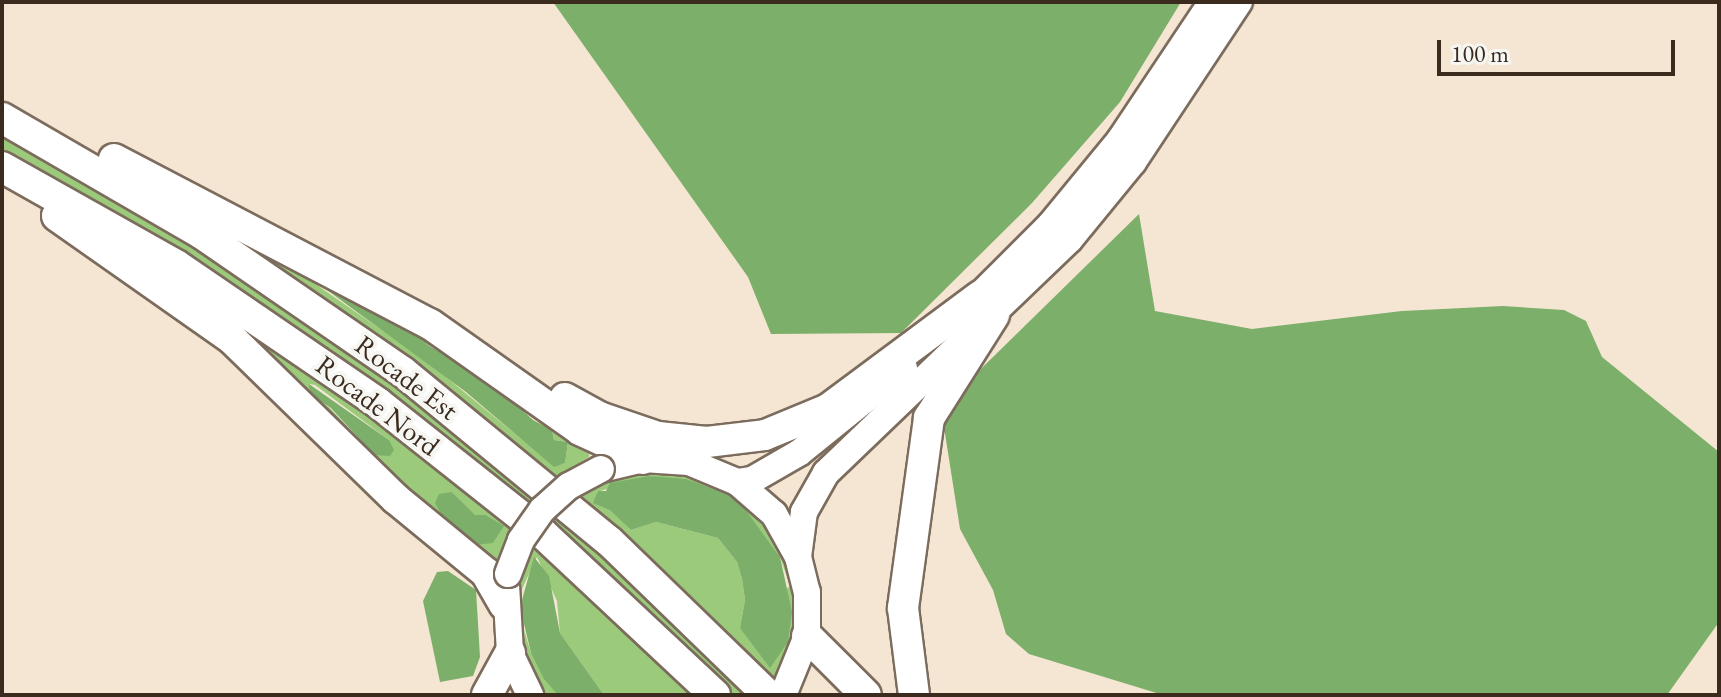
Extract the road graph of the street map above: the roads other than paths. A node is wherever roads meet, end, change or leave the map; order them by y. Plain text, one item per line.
1 (1212, 2) edge
2 (1239, 2) edge
3 (2, 103) edge
4 (2, 118) edge
5 (2, 167) edge
6 (2, 180) edge
7 (987, 305) junction
8 (430, 324) junction
9 (643, 459) junction
10 (737, 482) junction
11 (798, 557) junction
12 (504, 604) junction
13 (807, 636) junction
14 (510, 653) junction
15 (487, 695) edge
16 (530, 695) edge
17 (715, 695) edge
18 (768, 695) edge
19 (783, 695) edge
20 (866, 695) edge
21 (914, 695) edge

1 - 7 main road
2 - 7 main road
3 - 8 highway
4 - 18 highway, Rocade Est
5 - 17 highway, Rocade Nord
6 - 12 highway
7 - 8 highway
7 - 10 main road
7 - 11 main road
7 - 21 highway
8 - 9 highway
9 - 10 main road
9 - 12 main road, bridge
10 - 11 main road
11 - 13 main road
12 - 14 main road
13 - 19 main road
13 - 20 highway
14 - 15 highway
14 - 16 main road

